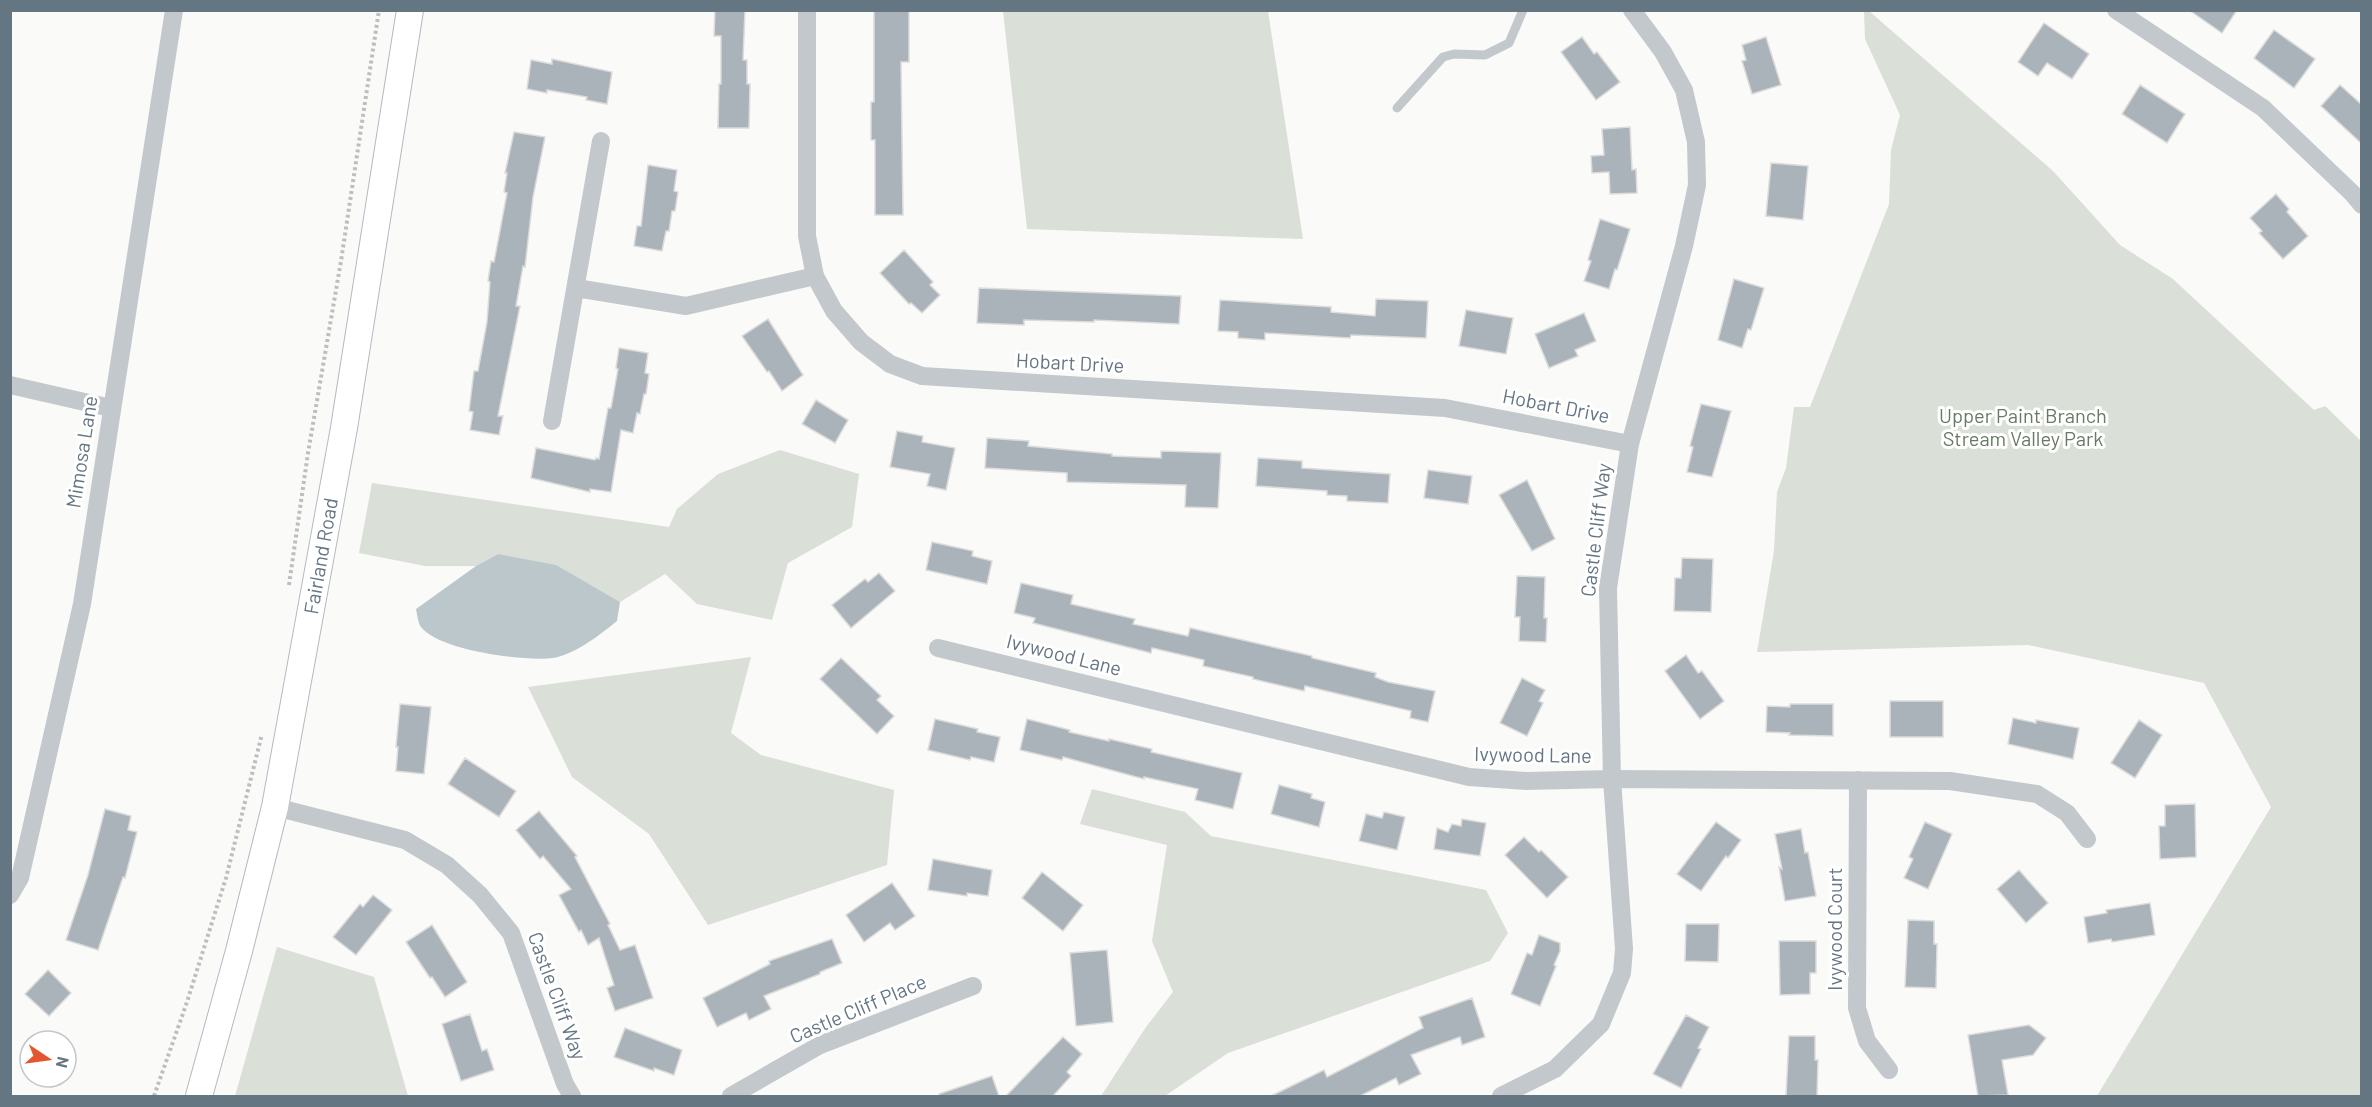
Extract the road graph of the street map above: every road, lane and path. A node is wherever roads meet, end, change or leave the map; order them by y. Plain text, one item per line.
1 (174, 10) edge
2 (379, 10) edge
3 (410, 10) edge
4 (807, 10) edge
5 (1523, 10) edge
6 (1632, 10) edge
7 (2116, 10) edge
8 (1398, 108) dead end
9 (601, 141) dead end
10 (2361, 205) edge
11 (815, 276) junction
12 (576, 288) junction
13 (10, 385) edge
14 (111, 408) junction
15 (552, 422) dead end
16 (1630, 444) junction
17 (288, 593) dead end
18 (938, 648) dead end
19 (263, 730) dead end
20 (1612, 779) junction
21 (1858, 780) junction
22 (275, 807) junction
23 (2087, 839) dead end
24 (10, 895) edge
25 (973, 986) dead end
26 (1888, 1070) dead end
27 (154, 1096) edge
28 (199, 1096) edge
29 (572, 1096) edge
30 (731, 1096) edge
31 (1501, 1096) edge

1 - 14 street, Mimosa Lane
2 - 17 path
3 - 22 main road, Fairland Road
4 - 11 street, Hobart Drive
5 - 8 lane
6 - 16 street, Castle Cliff Way
7 - 10 street
9 - 12 street
11 - 12 street
11 - 16 street, Hobart Drive
12 - 15 street
13 - 14 street
14 - 24 street, Mimosa Lane
16 - 20 street, Castle Cliff Way
18 - 20 street, Ivywood Lane
19 - 27 path
20 - 21 street, Ivywood Lane
20 - 31 street, Castle Cliff Way
21 - 23 street, Ivywood Lane
21 - 26 street, Ivywood Court
22 - 28 main road, Fairland Road
22 - 29 street, Castle Cliff Way
25 - 30 street, Castle Cliff Place

